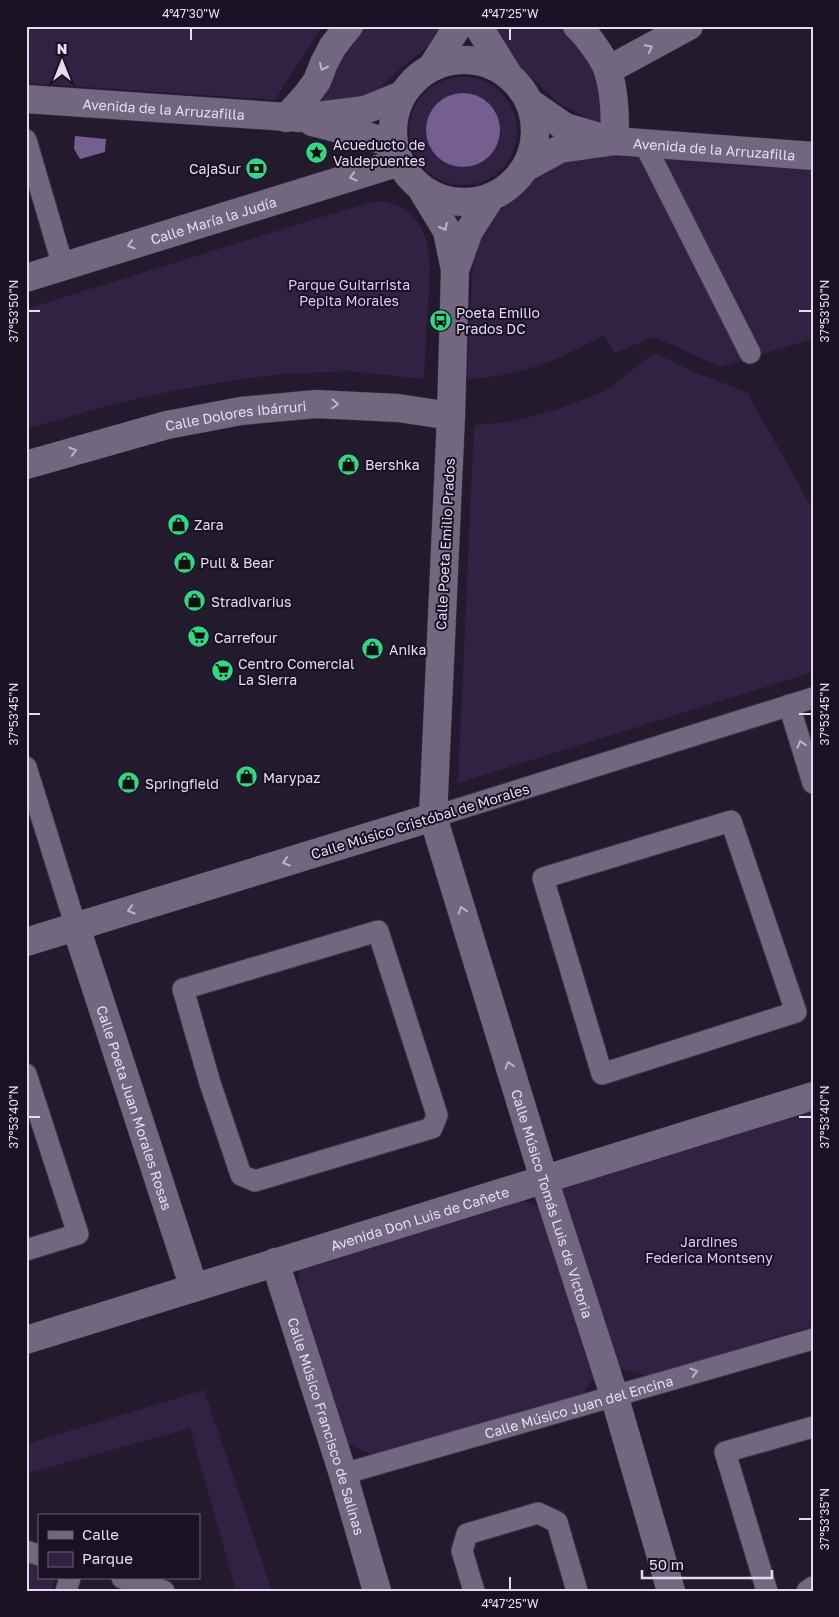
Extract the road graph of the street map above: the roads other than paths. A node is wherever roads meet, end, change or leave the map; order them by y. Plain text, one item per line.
1 (349, 26) edge
2 (458, 26) edge
3 (478, 26) edge
4 (689, 26) edge
5 (589, 29) edge
6 (432, 67) junction
7 (608, 70) junction
8 (508, 76) junction
9 (402, 95) junction
10 (26, 99) edge
11 (529, 102) junction
12 (294, 118) junction
13 (26, 140) edge
14 (615, 141) junction
15 (644, 143) junction
16 (396, 153) junction
17 (813, 156) edge
18 (525, 168) junction
19 (420, 188) junction
20 (491, 197) junction
21 (63, 266) junction
22 (456, 270) junction
23 (26, 278) edge
24 (750, 353) dead end
25 (451, 416) junction
26 (26, 465) edge
27 (813, 698) edge
28 (788, 705) junction
29 (26, 767) edge
30 (813, 783) edge
31 (433, 817) junction
32 (76, 927) junction
33 (26, 942) edge
34 (796, 1012) joint
35 (26, 1074) edge
36 (210, 1083) joint
37 (813, 1096) edge
38 (544, 1179) junction
39 (26, 1250) edge
40 (275, 1262) junction
41 (194, 1288) junction
42 (813, 1339) edge
43 (26, 1340) edge
44 (614, 1396) junction
45 (813, 1427) edge
46 (343, 1474) junction
47 (128, 1580) edge
48 (813, 1587) edge
49 (158, 1590) edge
50 (377, 1591) edge
51 (474, 1591) edge
52 (577, 1591) edge
53 (671, 1591) edge
54 (766, 1591) edge
55 (808, 1591) edge

1 -> 12 main road
2 - 6 main road
3 - 8 main road
7 -> 4 main road
5 - 7 main road
6 - 8 main road
6 - 9 main road
7 - 14 main road
8 - 11 main road
9 - 12 main road, Avenida de la Arruzafilla
9 - 16 main road
10 - 12 main road, Avenida de la Arruzafilla
11 - 14 main road, Avenida de la Arruzafilla
11 - 18 main road
12 - 16 main road, Avenida de la Arruzafilla
13 - 21 street
14 - 15 main road, Avenida de la Arruzafilla
14 - 18 main road, Avenida de la Arruzafilla
15 - 17 main road, Avenida de la Arruzafilla
15 - 24 street
16 - 19 main road
16 -> 21 main road, Calle María la Judía
18 - 20 main road
19 - 20 main road
19 -> 22 main road, Calle Poeta Emilio Prados
20 - 22 main road, Calle Poeta Emilio Prados
21 - 23 main road, Calle María la Judía
22 - 25 main road, Calle Poeta Emilio Prados
26 -> 25 main road, Calle Dolores Ibárruri
25 - 31 main road, Calle Poeta Emilio Prados
27 - 28 street, Calle Músico Cristóbal de Morales
30 -> 28 street
28 - 31 street, Calle Músico Cristóbal de Morales
29 - 32 street
31 -> 32 main road, Calle Músico Cristóbal de Morales
38 -> 31 main road, Calle Músico Tomás Luis de Victoria
32 - 33 main road, Calle Músico Cristóbal de Morales
32 - 41 main road, Calle Poeta Juan Morales Rosas
34 - 34 street
35 - 39 street
36 - 36 street
37 - 38 main road, Avenida Don Luis de Cañete
38 - 40 main road, Avenida Don Luis de Cañete
38 - 44 main road, Calle Músico Tomás Luis de Victoria
40 - 41 main road, Avenida Don Luis de Cañete
40 - 46 main road, Calle Músico Francisco de Salinas
41 - 43 main road, Avenida Don Luis de Cañete
44 -> 42 street, Calle Músico Juan del Encina
44 - 46 street, Calle Músico Juan del Encina
44 - 53 main road, Calle Músico Tomás Luis de Victoria
45 - 54 street
46 - 50 main road, Calle Músico Francisco de Salinas
47 - 49 street
48 - 55 street
51 - 52 street

